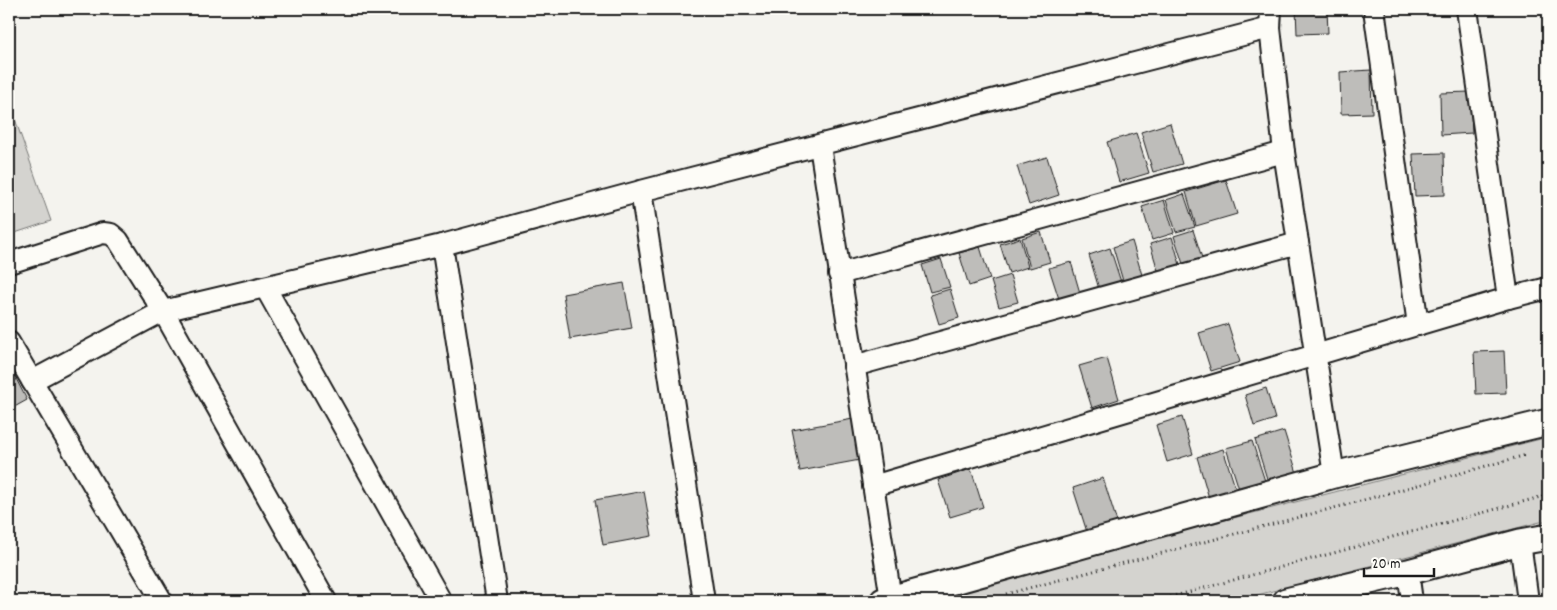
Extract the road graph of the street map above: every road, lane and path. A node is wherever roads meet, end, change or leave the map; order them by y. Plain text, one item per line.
1 (1374, 9) edge
2 (1468, 9) edge
3 (1270, 18) edge
4 (820, 146) junction
5 (1284, 152) junction
6 (640, 191) junction
7 (1298, 243) junction
8 (442, 245) junction
9 (9, 263) edge
10 (839, 274) junction
11 (265, 287) junction
12 (1548, 288) edge
13 (1508, 298) junction
14 (163, 311) junction
15 (1418, 325) junction
16 (9, 342) edge
17 (1315, 355) junction
18 (854, 366) junction
19 (32, 381) junction
20 (1548, 422) edge
21 (1529, 454) dead end
22 (1334, 475) junction
23 (873, 486) junction
24 (1548, 495) edge
25 (1548, 537) edge
26 (1520, 542) junction
27 (1408, 572) junction
28 (997, 596) dead end
29 (887, 600) edge
30 (1294, 600) edge
31 (162, 601) edge
32 (326, 601) edge
33 (441, 601) edge
34 (497, 601) edge
35 (704, 601) edge
36 (1156, 601) edge
37 (1412, 601) edge
38 (1528, 601) edge

1 - 15 street
2 - 13 street
3 - 4 street
3 - 5 street
4 - 6 street
4 - 10 street
5 - 7 street
5 - 10 street
6 - 8 street
6 - 35 street
7 - 17 street
7 - 18 street
8 - 11 street
8 - 34 street
9 - 14 street
10 - 18 street
11 - 14 street
11 - 33 street
12 - 13 street
13 - 15 street
14 - 19 street
14 - 32 street
15 - 17 street
16 - 19 street
17 - 22 street
17 - 23 street
18 - 23 street
19 - 31 street
20 - 22 street
21 - 28 path
22 - 29 street
23 - 29 street
24 - 36 path
25 - 26 street
26 - 27 street
26 - 38 street
27 - 30 street
27 - 37 street

